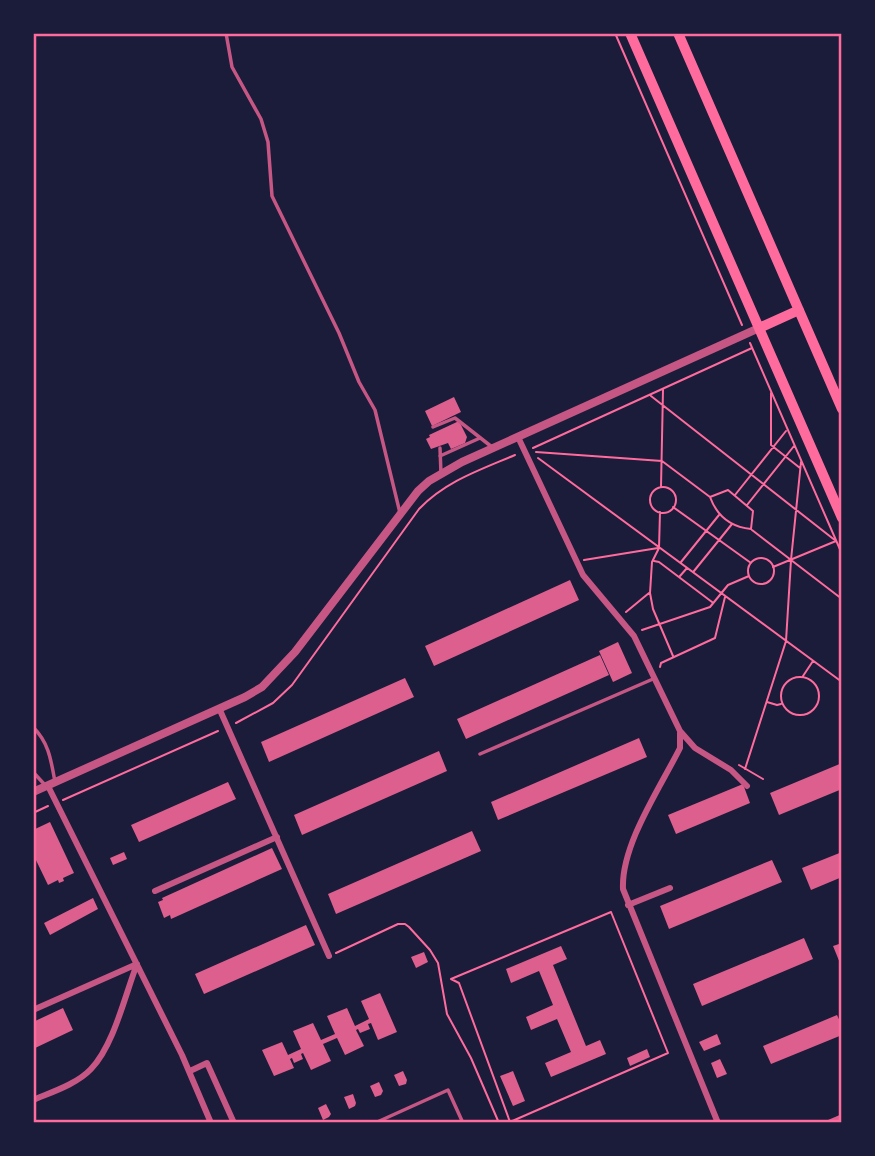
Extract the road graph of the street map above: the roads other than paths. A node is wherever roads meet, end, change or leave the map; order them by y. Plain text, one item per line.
1 (226, 33) edge
2 (630, 33) edge
3 (678, 33) edge
4 (799, 310) junction
5 (759, 328) junction
6 (842, 409) edge
7 (433, 428) dead end
8 (481, 437) junction
9 (519, 437) junction
10 (440, 448) dead end
11 (494, 448) junction
12 (440, 456) junction
13 (441, 474) junction
14 (400, 513) junction
15 (842, 518) edge
16 (655, 678) junction
17 (219, 708) junction
18 (33, 727) edge
19 (680, 731) junction
20 (480, 754) dead end
21 (33, 772) edge
22 (50, 785) junction
23 (747, 786) dead end
24 (33, 792) edge
25 (277, 837) junction
26 (670, 888) dead end
27 (155, 891) dead end
28 (628, 905) junction
29 (329, 956) road end
30 (137, 964) junction
31 (33, 1010) edge
32 (190, 1071) junction
33 (33, 1100) edge
34 (211, 1123) edge
35 (234, 1123) edge
36 (375, 1123) edge
37 (463, 1123) edge
38 (718, 1123) edge

1 - 14 lane
2 - 5 main road
3 - 4 main road
4 - 5 main road
4 - 6 main road
5 - 9 street
5 - 15 main road
7 - 8 lane
8 - 11 lane
8 - 12 lane
9 - 11 street
9 - 16 street
10 - 12 lane
11 - 13 street
12 - 13 lane
13 - 14 street
14 - 17 street
16 - 19 street
16 - 20 lane
17 - 22 street
17 - 25 street
18 - 22 lane
19 - 23 street
19 - 28 street
21 - 22 lane
22 - 24 street
22 - 30 street
25 - 27 street
25 - 29 street
26 - 28 street
28 - 38 street
30 - 31 street
30 - 32 street
30 - 33 street
32 - 34 street
32 - 35 street
36 - 37 lane

